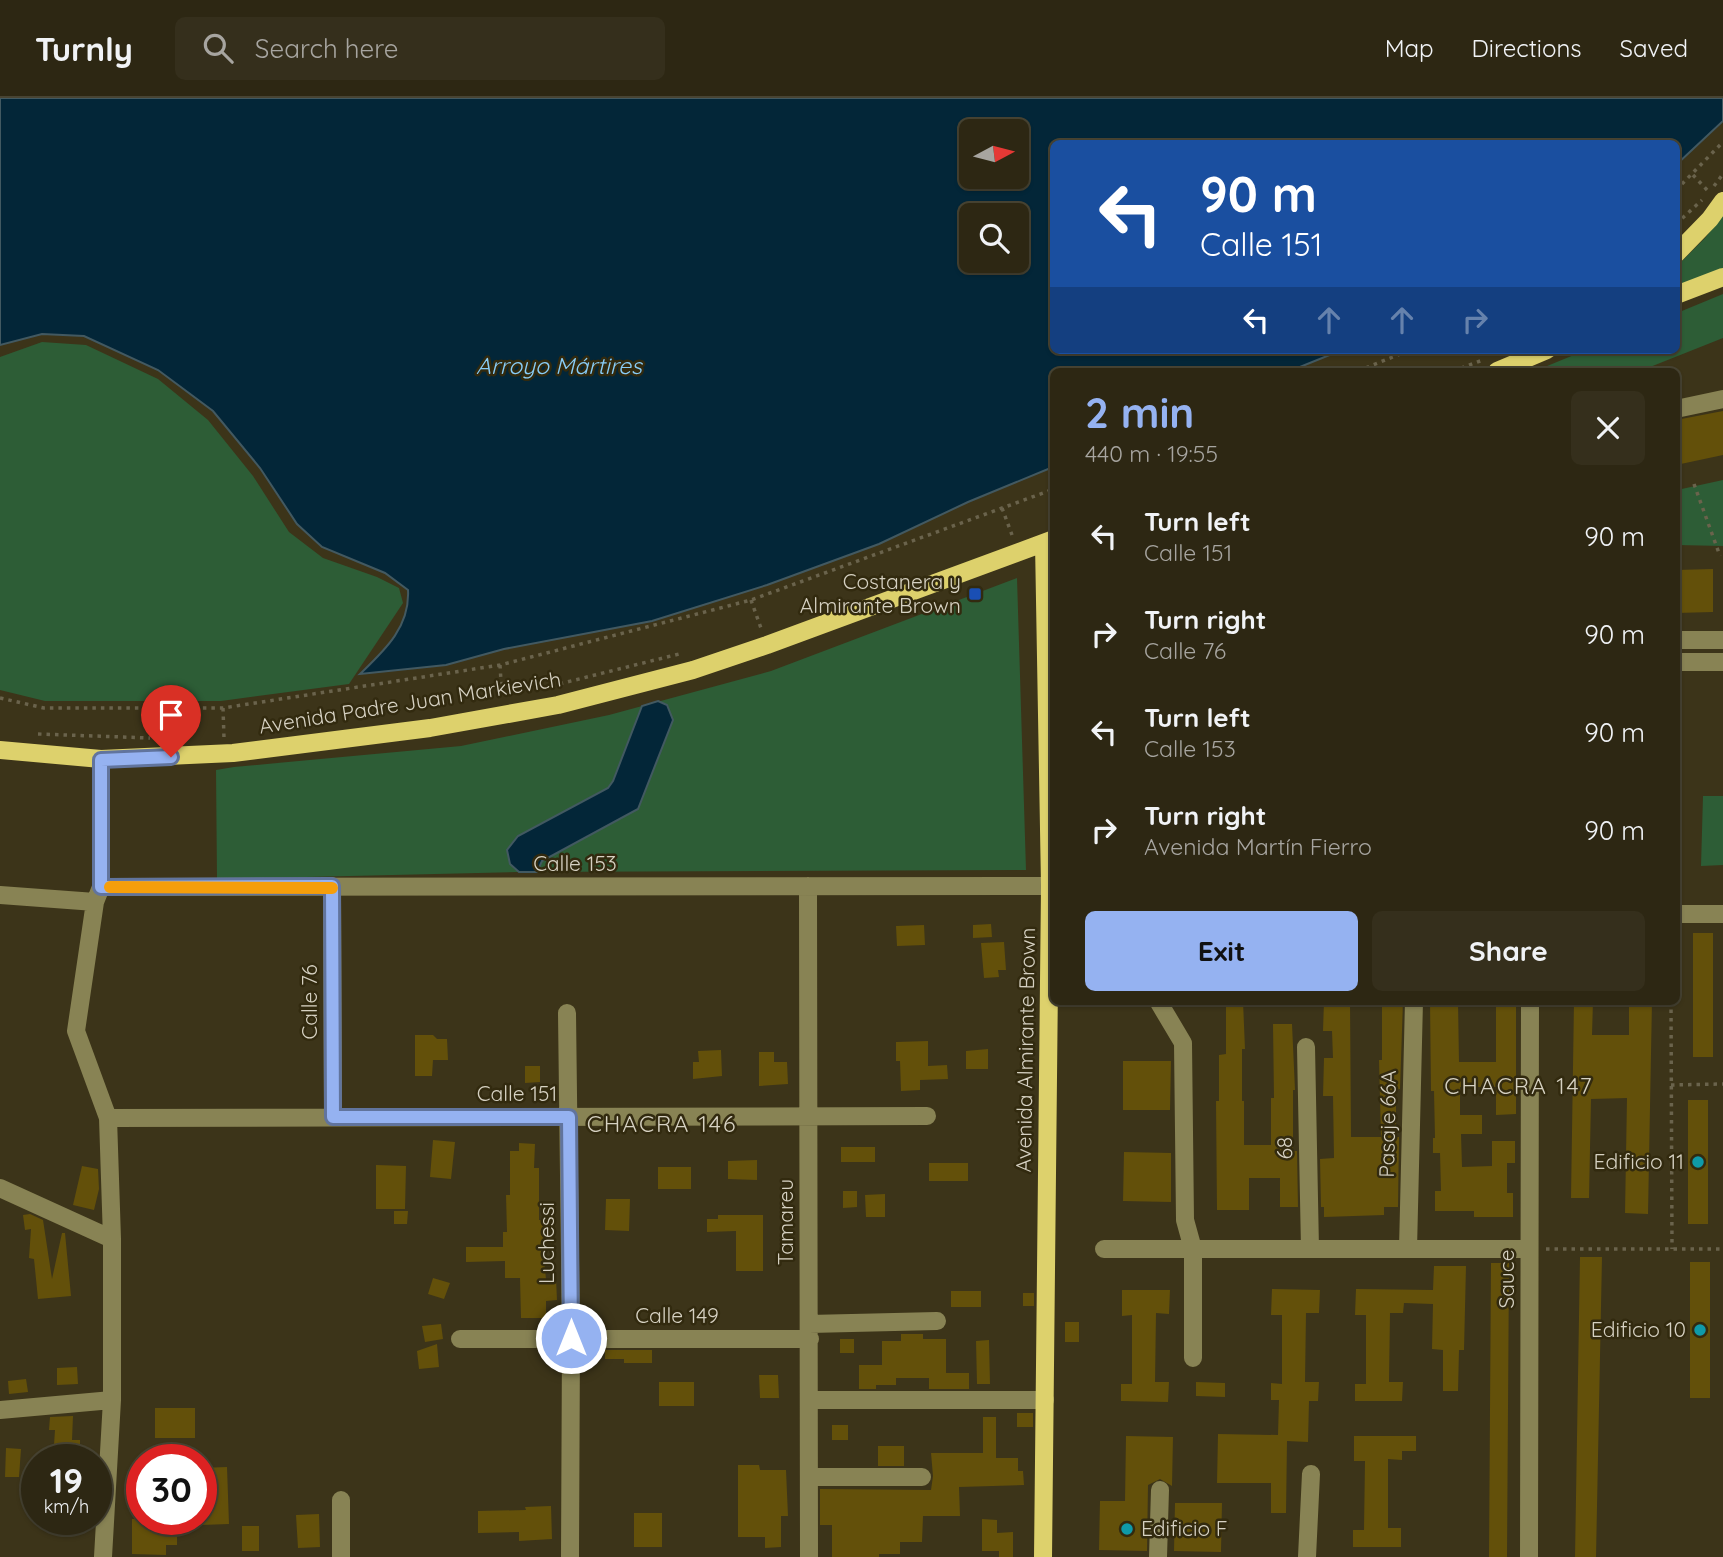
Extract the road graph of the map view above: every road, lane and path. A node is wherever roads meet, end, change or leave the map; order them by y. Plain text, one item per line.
1 (1723, 142) edge
2 (1693, 175) junction
3 (1680, 186) edge
4 (1716, 197) edge
5 (1680, 250) edge
6 (1723, 276) edge
7 (1680, 293) edge
8 (1400, 354) edge
9 (1537, 354) edge
10 (1365, 368) edge
11 (1504, 368) edge
12 (1723, 399) edge
13 (1680, 408) edge
14 (1694, 484) dead end
15 (1050, 490) edge
16 (1002, 508) junction
17 (1022, 531) dead end
18 (1049, 541) edge
19 (1720, 556) dead end
20 (751, 600) junction
21 (762, 633) dead end
22 (1680, 640) edge
23 (1723, 640) edge
24 (1050, 642) edge
25 (684, 653) dead end
26 (1050, 660) edge
27 (1680, 662) edge
28 (1723, 662) edge
29 (500, 665) junction
30 (528, 692) dead end
31 (0, 698) edge
32 (502, 698) dead end
33 (223, 708) junction
34 (30, 734) dead end
35 (155, 738) dead end
36 (224, 740) dead end
37 (0, 750) edge
38 (1050, 755) edge
39 (101, 760) junction
40 (332, 886) junction
41 (808, 886) junction
42 (1050, 886) joint
43 (0, 895) edge
44 (98, 895) junction
45 (1680, 914) edge
46 (1723, 914) edge
47 (1051, 1005) edge
48 (1160, 1005) edge
49 (1413, 1005) edge
50 (1530, 1005) edge
51 (1671, 1005) edge
52 (567, 1013) dead end
53 (1306, 1047) dead end
54 (1723, 1084) edge
55 (1671, 1085) junction
56 (927, 1116) dead end
57 (333, 1117) junction
58 (569, 1117) junction
59 (808, 1117) junction
60 (108, 1118) junction
61 (0, 1188) edge
62 (113, 1239) junction
63 (1104, 1249) dead end
64 (1193, 1249) junction
65 (1310, 1249) junction
66 (1408, 1249) junction
67 (1530, 1249) junction
68 (1672, 1249) junction
69 (1723, 1249) edge
70 (937, 1321) dead end
71 (810, 1331) junction
72 (571, 1338) junction
73 (460, 1339) dead end
74 (1194, 1358) dead end
75 (113, 1400) junction
76 (809, 1400) junction
77 (1045, 1400) junction
78 (0, 1410) edge
79 (1311, 1474) dead end
80 (809, 1477) junction
81 (922, 1477) dead end
82 (1160, 1490) dead end
83 (341, 1500) dead end
84 (103, 1557) edge
85 (341, 1557) edge
86 (569, 1557) edge
87 (808, 1557) edge
88 (1043, 1557) edge
89 (1158, 1557) edge
90 (1307, 1557) edge
91 (1529, 1557) edge

1 - 2 path
2 - 3 path
2 - 4 path
4 - 5 main road
6 - 7 main road
8 - 10 path
9 - 11 main road
12 - 13 street
14 - 19 path
15 - 16 path
16 - 17 path
16 - 20 path
18 - 24 main road, Avenida Almirante Brown
18 - 39 main road, Avenida Padre Juan Markievich
20 - 21 path
20 - 29 path
22 - 23 street
24 - 26 main road, Avenida Almirante Brown
25 - 30 path
26 - 38 main road, Avenida Almirante Brown
27 - 28 street
29 - 32 path
29 - 33 path
31 - 33 path
33 - 36 path
34 - 35 path
37 - 39 main road, Avenida Padre Juan Markievich
38 - 42 main road, Avenida Almirante Brown
39 - 44 street
40 - 41 street, Calle 153
40 - 44 street, Calle 153
40 - 57 street, Calle 76
41 - 42 street, Calle 153
41 - 59 street, Tamareu
43 - 44 street, Calle 153
44 - 60 street
45 - 46 street
47 - 77 main road, Avenida Almirante Brown
48 - 64 street
49 - 66 street, Pasaje 66A
50 - 67 street, Sauce
51 - 55 path
52 - 58 street, Luchessi
53 - 65 street, 68
54 - 55 path
55 - 68 path
56 - 59 street, Calle 151
57 - 58 street, Calle 151
57 - 60 street, Calle 151
58 - 59 street, Calle 151
58 - 72 street, Luchessi
59 - 71 street, Tamareu
60 - 62 street
61 - 62 street
62 - 75 street
63 - 64 street
64 - 65 street
64 - 74 street
65 - 66 street
66 - 67 street
67 - 68 path
67 - 91 street, Sauce
68 - 69 path
70 - 71 street, Calle 149
71 - 72 street, Calle 149
71 - 76 street, Tamareu
72 - 73 street, Calle 149
72 - 86 street, Luchessi
75 - 78 street
75 - 84 street
76 - 77 street
76 - 80 street, Tamareu
77 - 88 main road, Avenida Almirante Brown
79 - 90 street
80 - 81 street
80 - 87 street, Tamareu
82 - 89 street
83 - 85 street

